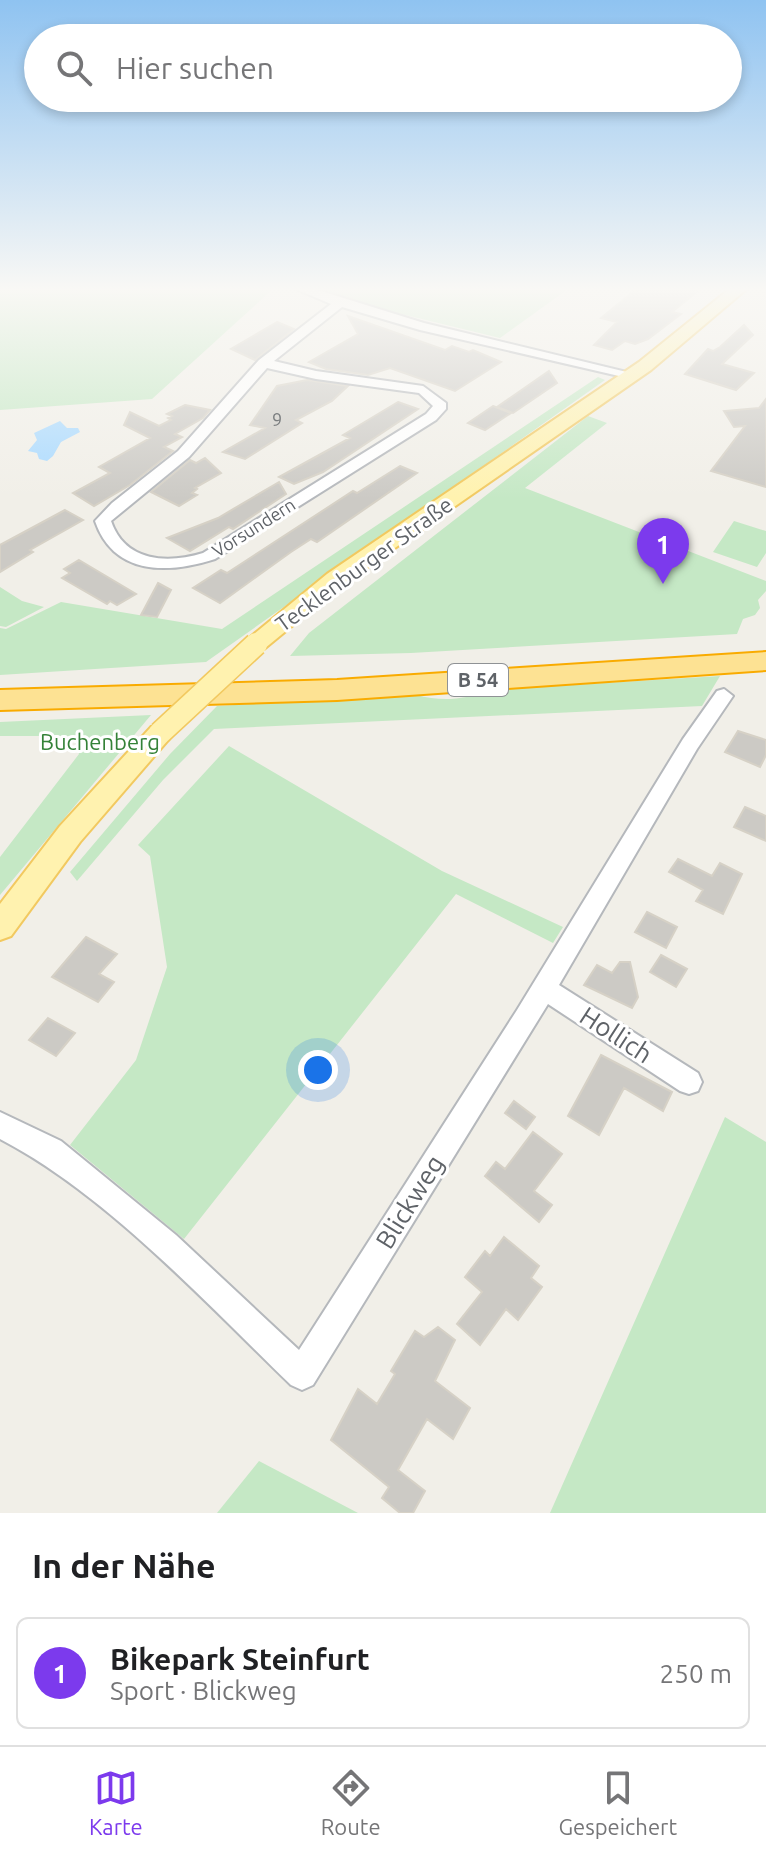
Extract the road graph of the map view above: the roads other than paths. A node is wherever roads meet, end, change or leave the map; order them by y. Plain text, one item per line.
1 (271, 358) edge
2 (551, 358) edge
3 (654, 358) edge
4 (264, 363) junction
5 (632, 375) junction
6 (766, 651) edge
7 (766, 661) edge
8 (0, 686) edge
9 (724, 696) dead end
10 (0, 700) edge
11 (0, 927) edge
12 (544, 988) junction
13 (689, 1082) dead end
14 (0, 1125) edge

1 - 4 street, Vorsundern
2 - 5 street
3 - 5 main road, Tecklenburger Straße
4 - 4 street, Vorsundern
5 - 11 main road, Tecklenburger Straße, bridge
6 - 8 highway, B 54
7 - 10 highway, B 54
9 - 12 street, Blickweg
12 - 13 street, Hollich
12 - 14 street, Blickweg

